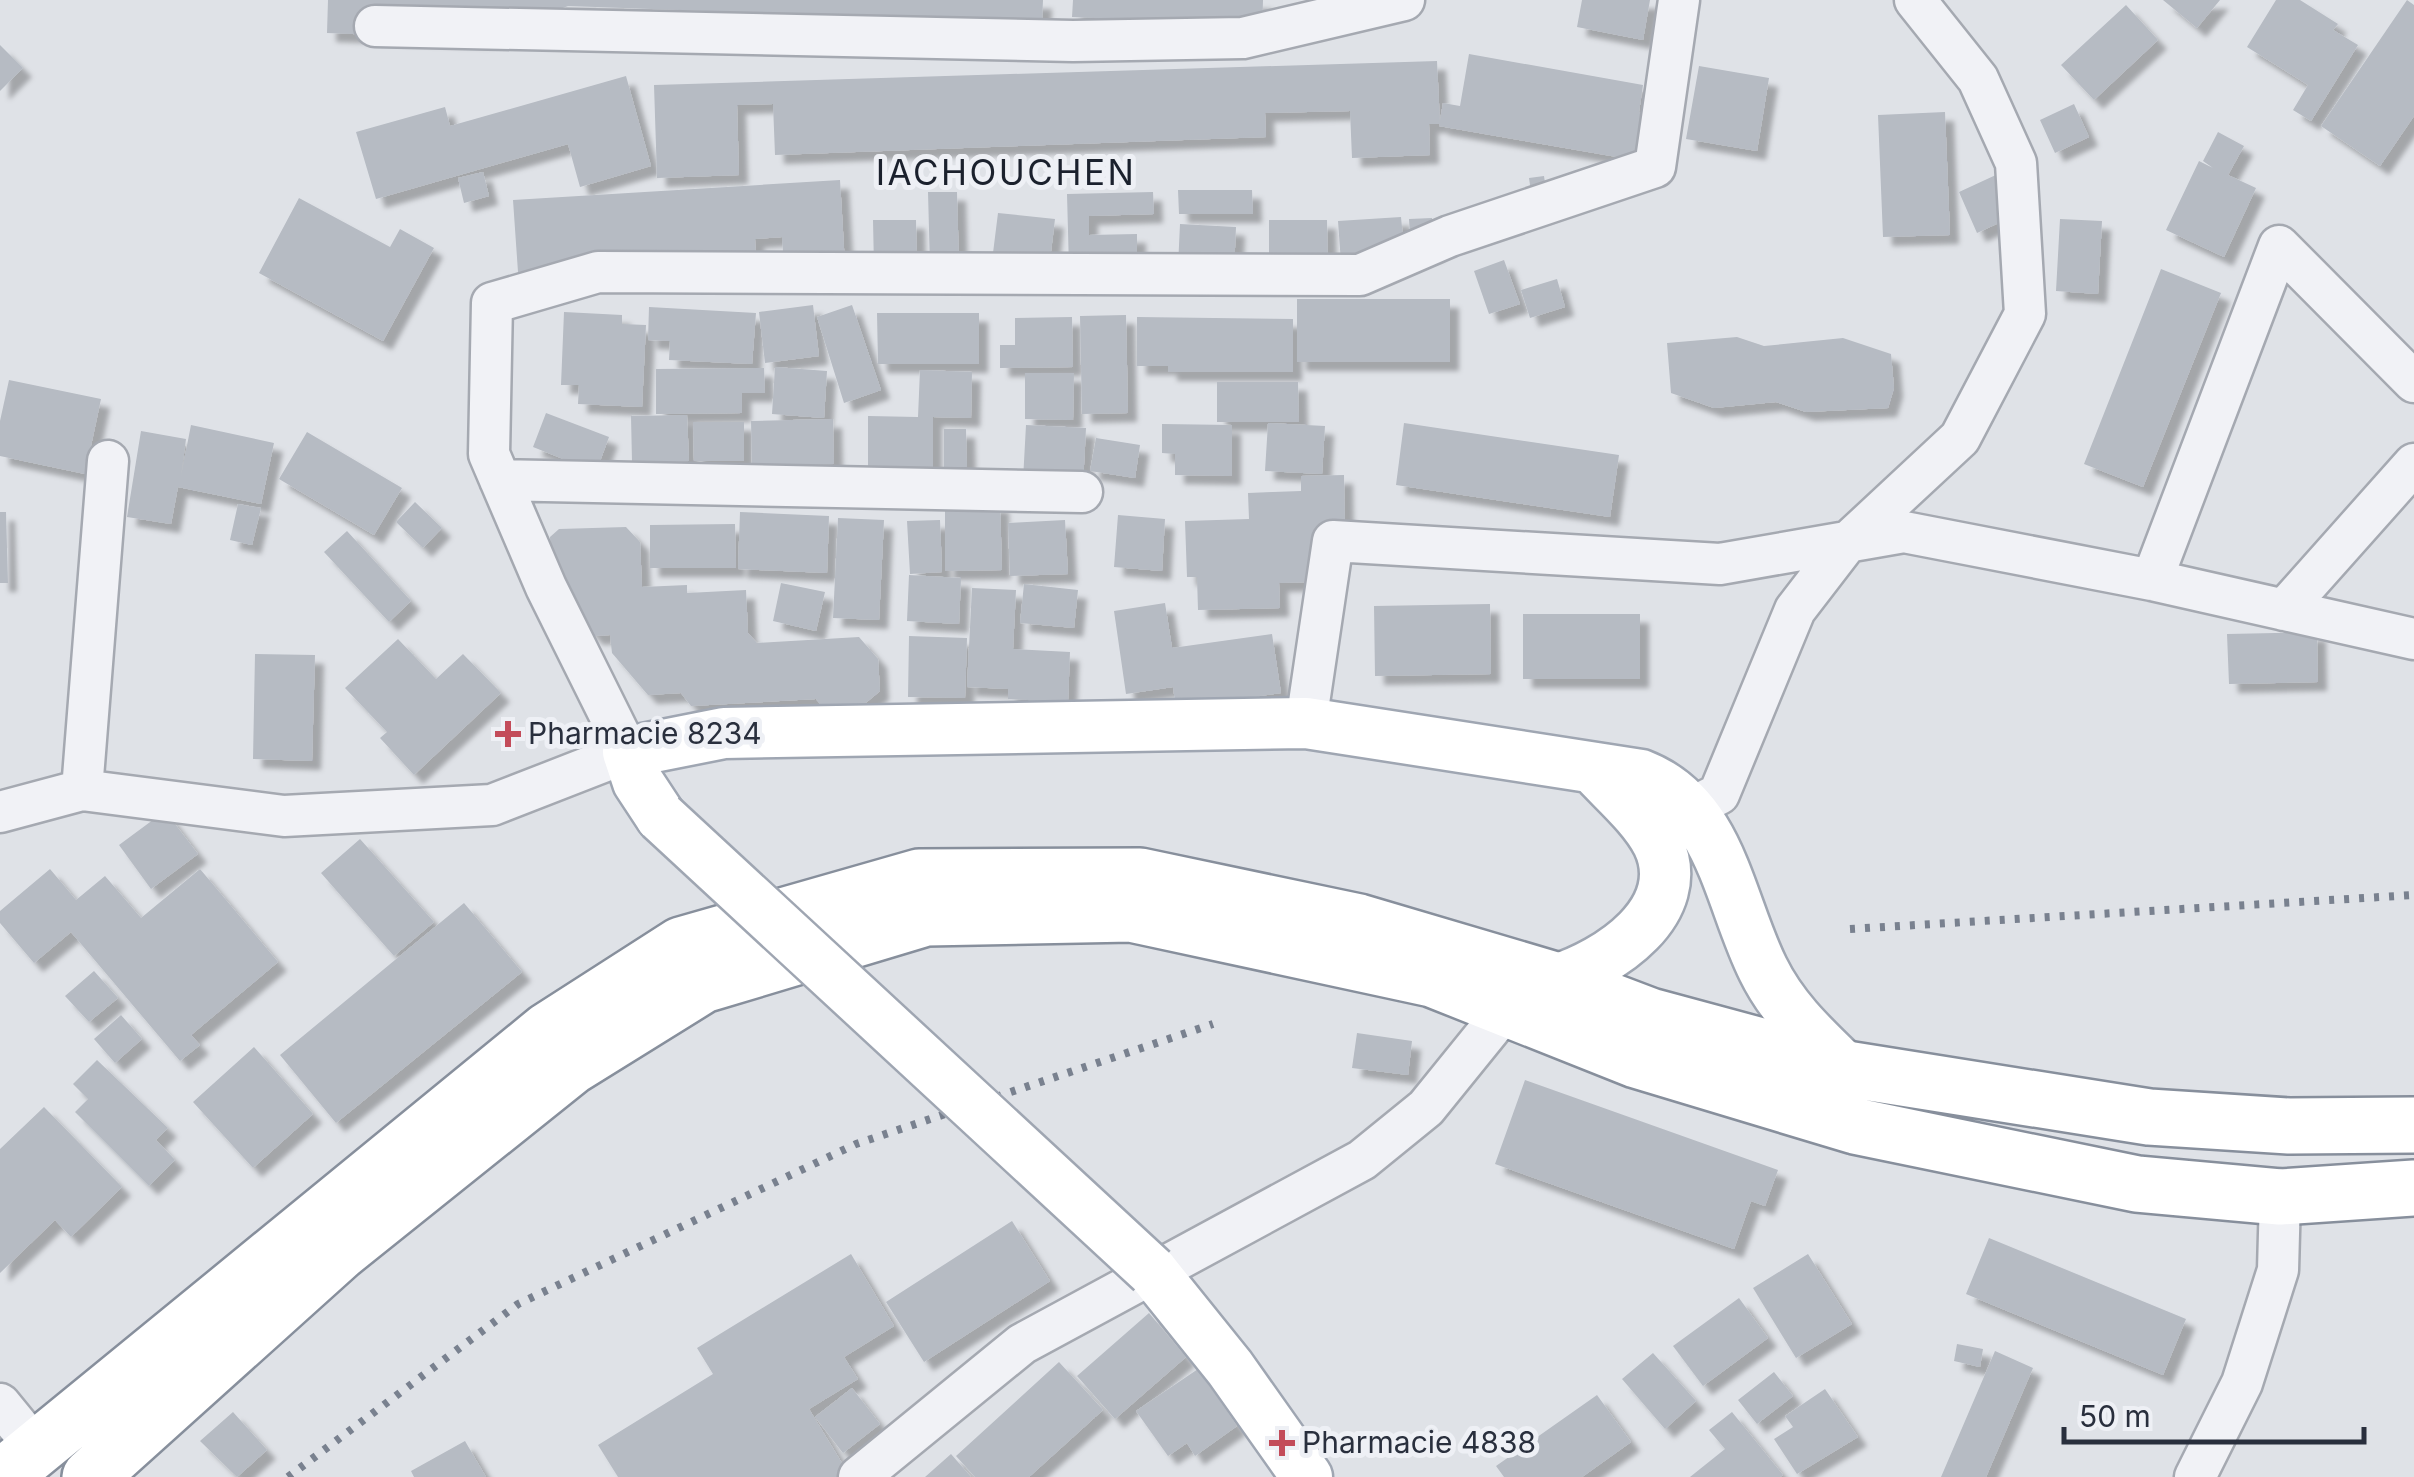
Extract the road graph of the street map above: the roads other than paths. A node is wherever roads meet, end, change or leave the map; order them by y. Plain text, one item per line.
1 (1404, 0) edge
2 (1678, 0) edge
3 (1915, 0) edge
4 (376, 26) dead end
5 (2414, 382) edge
6 (108, 460) dead end
7 (2414, 464) edge
8 (500, 480) junction
9 (1082, 492) dead end
10 (1845, 545) junction
11 (2152, 580) junction
12 (2284, 610) junction
13 (2414, 639) edge
14 (1306, 723) junction
15 (628, 752) junction
16 (82, 790) junction
17 (0, 812) edge
18 (1670, 820) junction
19 (1555, 980) junction
20 (1507, 1008) junction
21 (1846, 1069) junction
22 (2414, 1124) edge
23 (2414, 1188) edge
24 (2280, 1197) junction
25 (1152, 1270) junction
26 (0, 1404) edge
27 (19, 1462) edge
28 (90, 1477) edge
29 (859, 1477) edge
30 (1307, 1477) edge
31 (2195, 1477) edge

1 - 4 street
2 - 8 street
3 - 10 street
5 - 11 street
6 - 16 street
7 - 12 street
8 - 9 street
8 - 15 street
10 - 11 street
10 - 14 street
10 - 18 street
11 - 12 street
12 - 13 street
14 - 15 main road
14 - 18 main road
15 - 16 street
15 - 25 main road, bridge
16 - 17 street
18 - 19 main road
18 - 21 main road
19 - 21 highway
19 - 27 highway
20 - 24 highway
20 - 25 street
20 - 28 highway
21 - 22 highway
23 - 24 highway
24 - 31 street
25 - 29 street
25 - 30 main road
26 - 27 street

